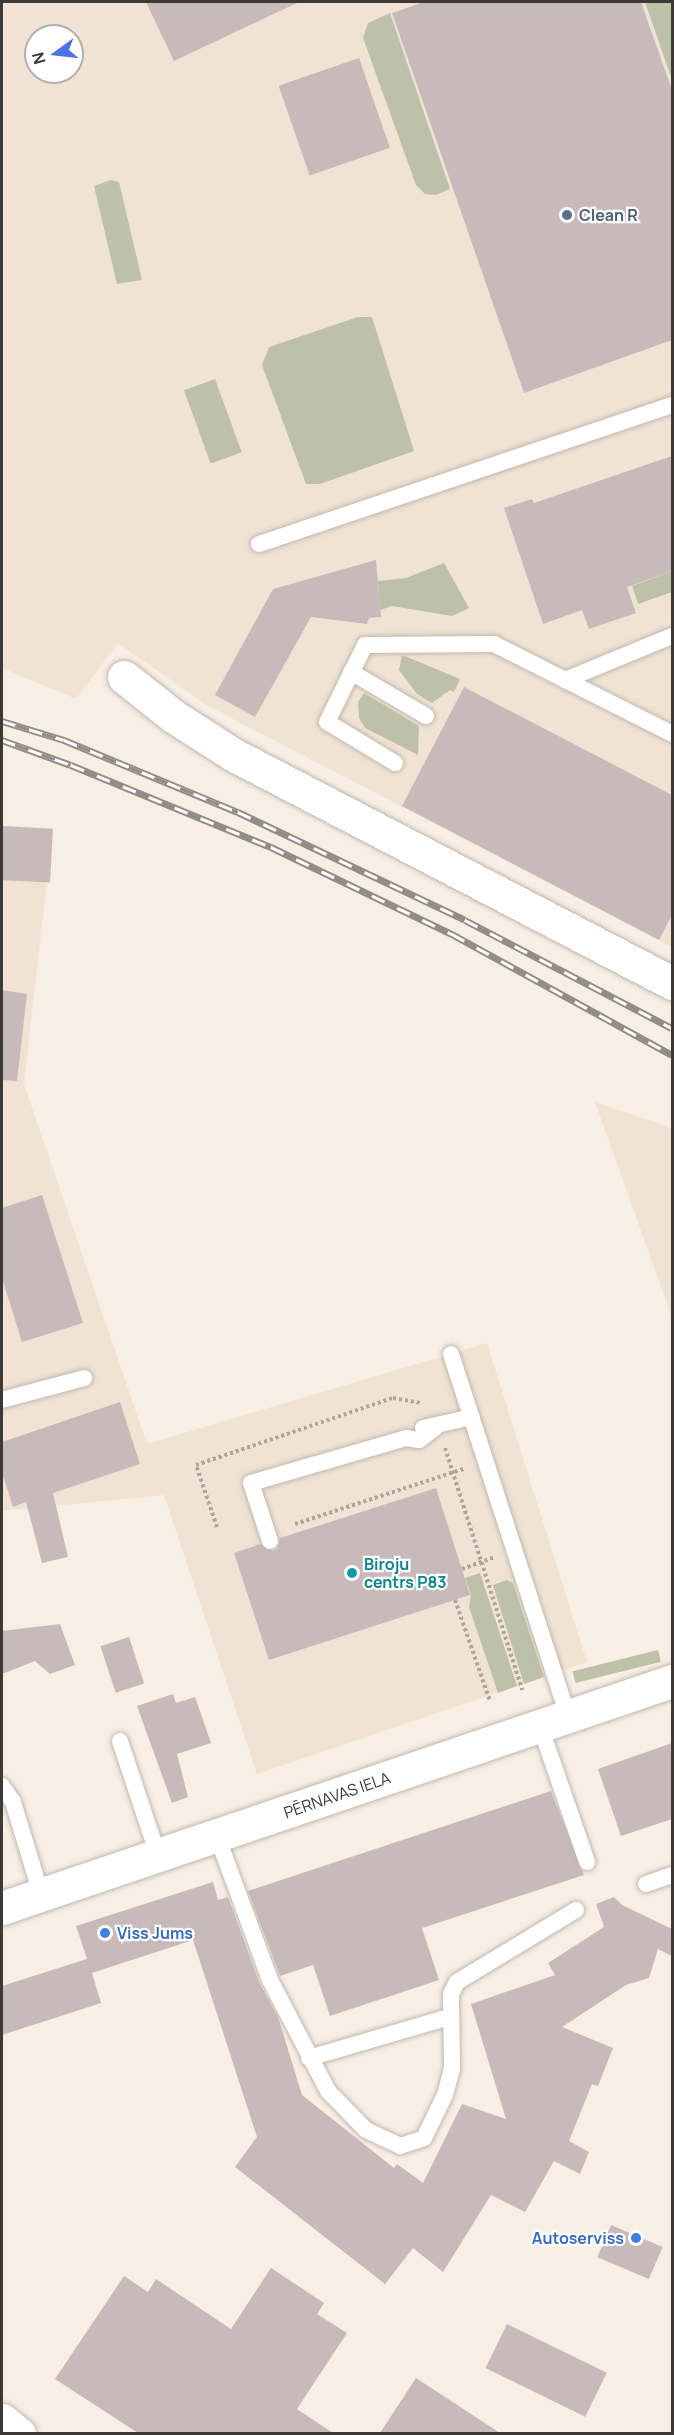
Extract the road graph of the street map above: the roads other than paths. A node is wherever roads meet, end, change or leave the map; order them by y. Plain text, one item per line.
1 (672, 405) edge
2 (259, 544) dead end
3 (672, 636) edge
4 (351, 672) junction
5 (124, 677) dead end
6 (565, 680) junction
7 (426, 716) dead end
8 (672, 734) edge
9 (395, 763) dead end
10 (672, 983) edge
11 (451, 1354) dead end
12 (84, 1378) dead end
13 (2, 1401) edge
14 (472, 1417) junction
15 (270, 1541) dead end
16 (672, 1682) edge
17 (554, 1721) junction
18 (120, 1741) dead end
19 (2, 1786) edge
20 (218, 1836) junction
21 (158, 1856) junction
22 (586, 1862) dead end
23 (672, 1875) edge
24 (646, 1884) dead end
25 (40, 1894) junction
26 (2, 1908) edge
27 (576, 1910) dead end
28 (449, 2017) junction
29 (309, 2058) junction
30 (2, 2420) edge
31 (19, 2433) edge

1 - 2 lane
3 - 6 lane
4 - 6 lane
4 - 7 lane
4 - 9 lane
5 - 10 street
6 - 8 lane
11 - 14 lane
12 - 13 lane
14 - 15 lane
14 - 17 lane
16 - 17 street, PĒRNAVAS IELA
17 - 20 street, PĒRNAVAS IELA
17 - 22 lane
18 - 21 lane
19 - 25 lane
20 - 21 street, PĒRNAVAS IELA
20 - 29 lane
21 - 25 street, PĒRNAVAS IELA
23 - 24 lane
25 - 26 street, PĒRNAVAS IELA
27 - 28 lane
28 - 29 lane
28 - 29 lane
30 - 31 street

